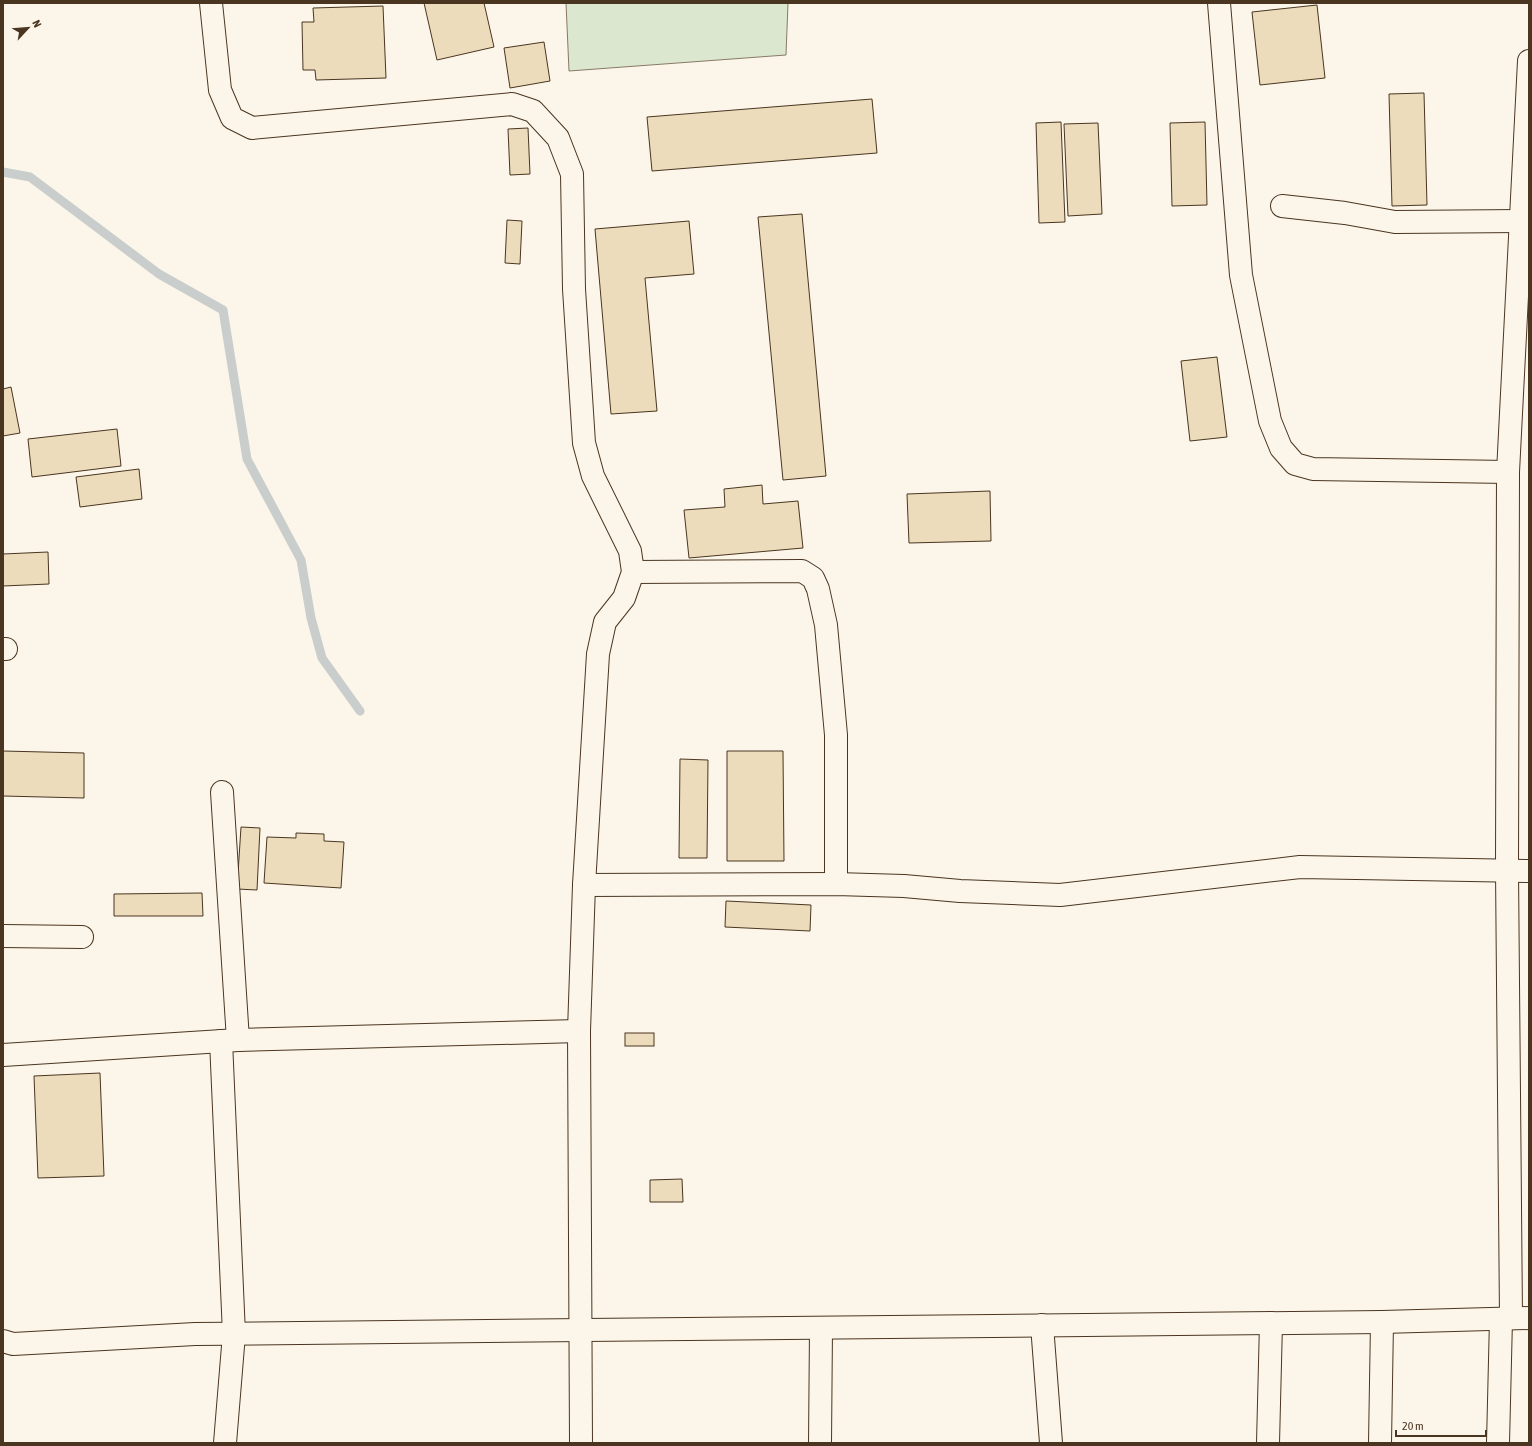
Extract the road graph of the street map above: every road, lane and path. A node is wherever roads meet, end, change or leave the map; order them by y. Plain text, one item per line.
1 (211, 3) edge
2 (1219, 3) edge
3 (1529, 61) edge
4 (1282, 206) dead end
5 (1521, 221) junction
6 (1508, 472) junction
7 (633, 572) junction
8 (222, 792) dead end
9 (1507, 870) junction
10 (1529, 871) edge
11 (836, 884) junction
12 (584, 885) junction
13 (3, 936) edge
14 (82, 937) dead end
15 (579, 1031) junction
16 (229, 1041) junction
17 (3, 1055) edge
18 (1514, 1318) edge
19 (1382, 1322) junction
20 (1272, 1323) junction
21 (1042, 1326) junction
22 (822, 1328) junction
23 (580, 1331) junction
24 (234, 1334) junction
25 (3, 1341) edge
26 (225, 1443) edge
27 (581, 1443) edge
28 (820, 1443) edge
29 (1051, 1443) edge
30 (1268, 1443) edge
31 (1380, 1443) edge
32 (1498, 1443) edge

1 - 7 street
2 - 6 street
3 - 5 street
4 - 5 street
5 - 6 street
6 - 9 street
7 - 11 street
7 - 12 street
8 - 16 street
9 - 10 street
9 - 11 street
9 - 18 street
11 - 12 street
12 - 15 street
13 - 14 street
15 - 16 street
15 - 23 street
16 - 17 street
16 - 24 street
18 - 19 street
18 - 32 street
19 - 20 street
19 - 31 street
20 - 21 street
20 - 30 street
21 - 22 street
21 - 29 street
22 - 23 street
22 - 28 street
23 - 24 street
23 - 27 street
24 - 25 street
24 - 26 street

